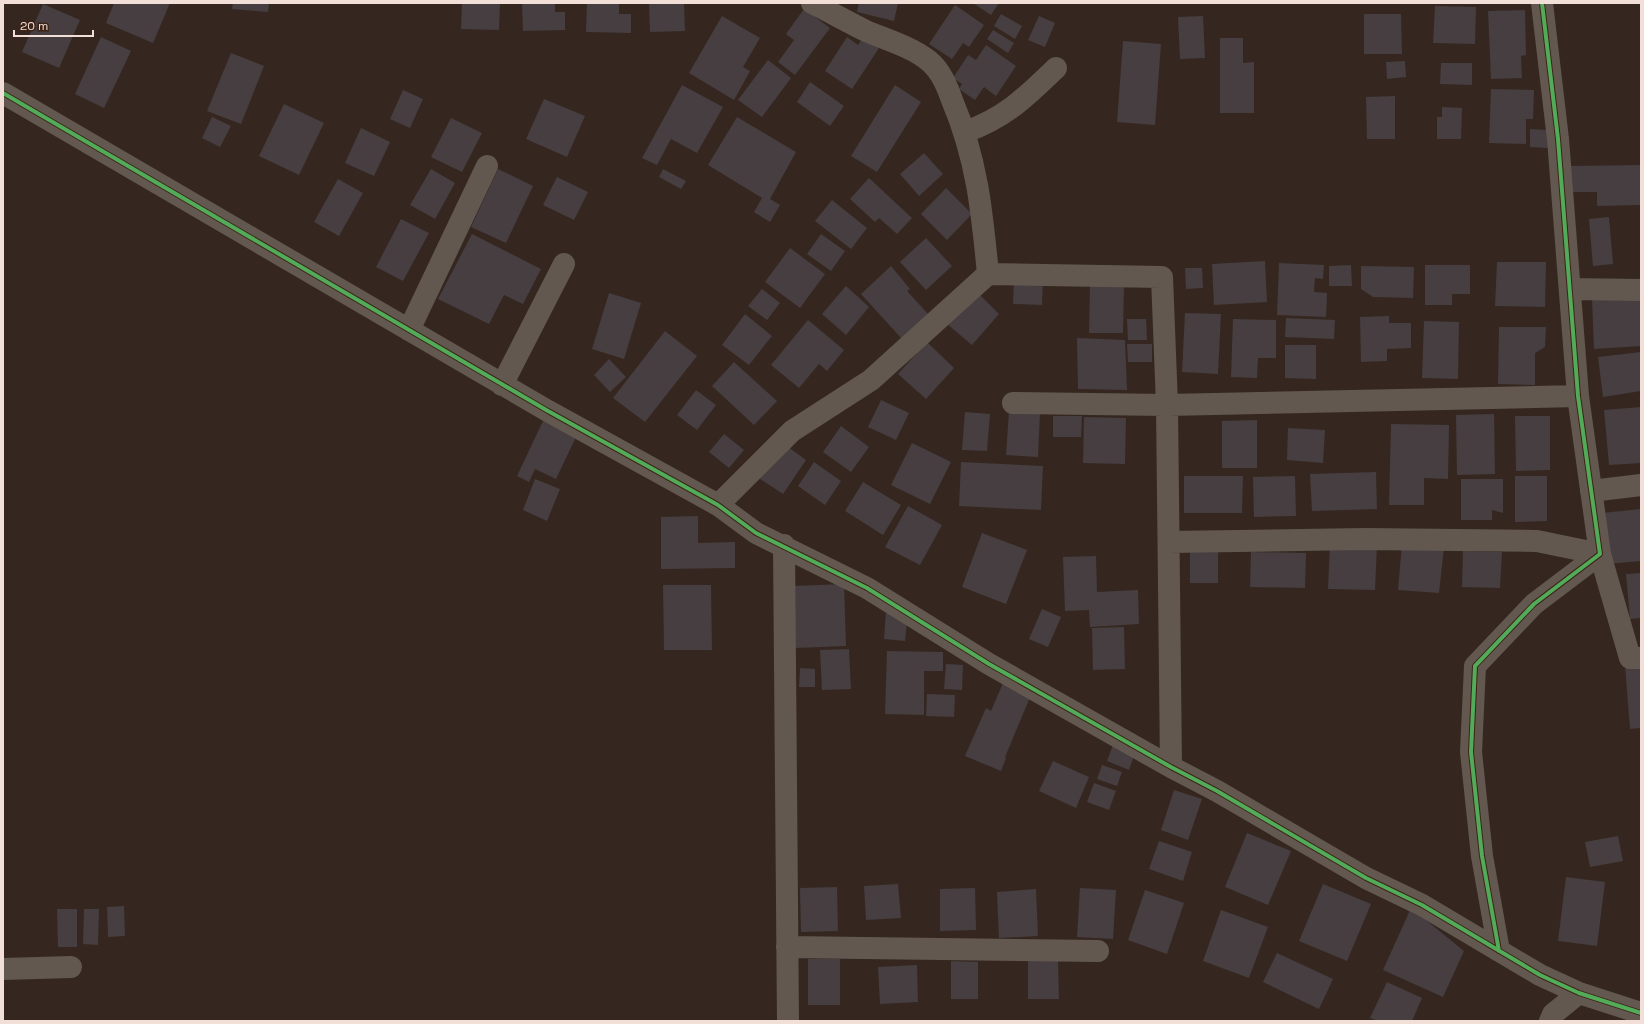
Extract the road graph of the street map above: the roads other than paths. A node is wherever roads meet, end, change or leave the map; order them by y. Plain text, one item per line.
1 (812, 3) edge
2 (1542, 3) edge
3 (1056, 68) dead end
4 (3, 93) edge
5 (965, 132) junction
6 (487, 166) dead end
7 (564, 264) dead end
8 (988, 274) junction
9 (1570, 289) junction
10 (1641, 290) edge
11 (409, 330) junction
12 (502, 385) junction
13 (1578, 396) junction
14 (1013, 403) dead end
15 (1167, 405) junction
16 (1641, 485) edge
17 (1591, 491) junction
18 (718, 505) junction
19 (1169, 542) junction
20 (784, 545) junction
21 (1600, 554) junction
22 (1641, 658) edge
23 (1171, 767) junction
24 (787, 947) junction
25 (1500, 951) junction
26 (1098, 952) dead end
27 (71, 967) dead end
28 (3, 969) edge
29 (1579, 993) junction
30 (1641, 1013) edge
31 (788, 1021) edge
32 (1550, 1021) edge

1 - 5 street
2 - 9 street
3 - 5 street
4 - 11 street
5 - 8 street
6 - 11 street
7 - 12 street
8 - 15 street
8 - 18 street
9 - 10 street
9 - 13 street
11 - 12 street
12 - 18 street
13 - 15 street
13 - 17 street
14 - 15 street
15 - 19 street
16 - 17 street
17 - 21 street
18 - 20 street
19 - 21 street
19 - 23 street
20 - 23 street
20 - 24 street
21 - 22 street
21 - 25 street
23 - 25 street
24 - 26 street
24 - 31 street
25 - 29 street
27 - 28 street
29 - 30 street
29 - 32 street

